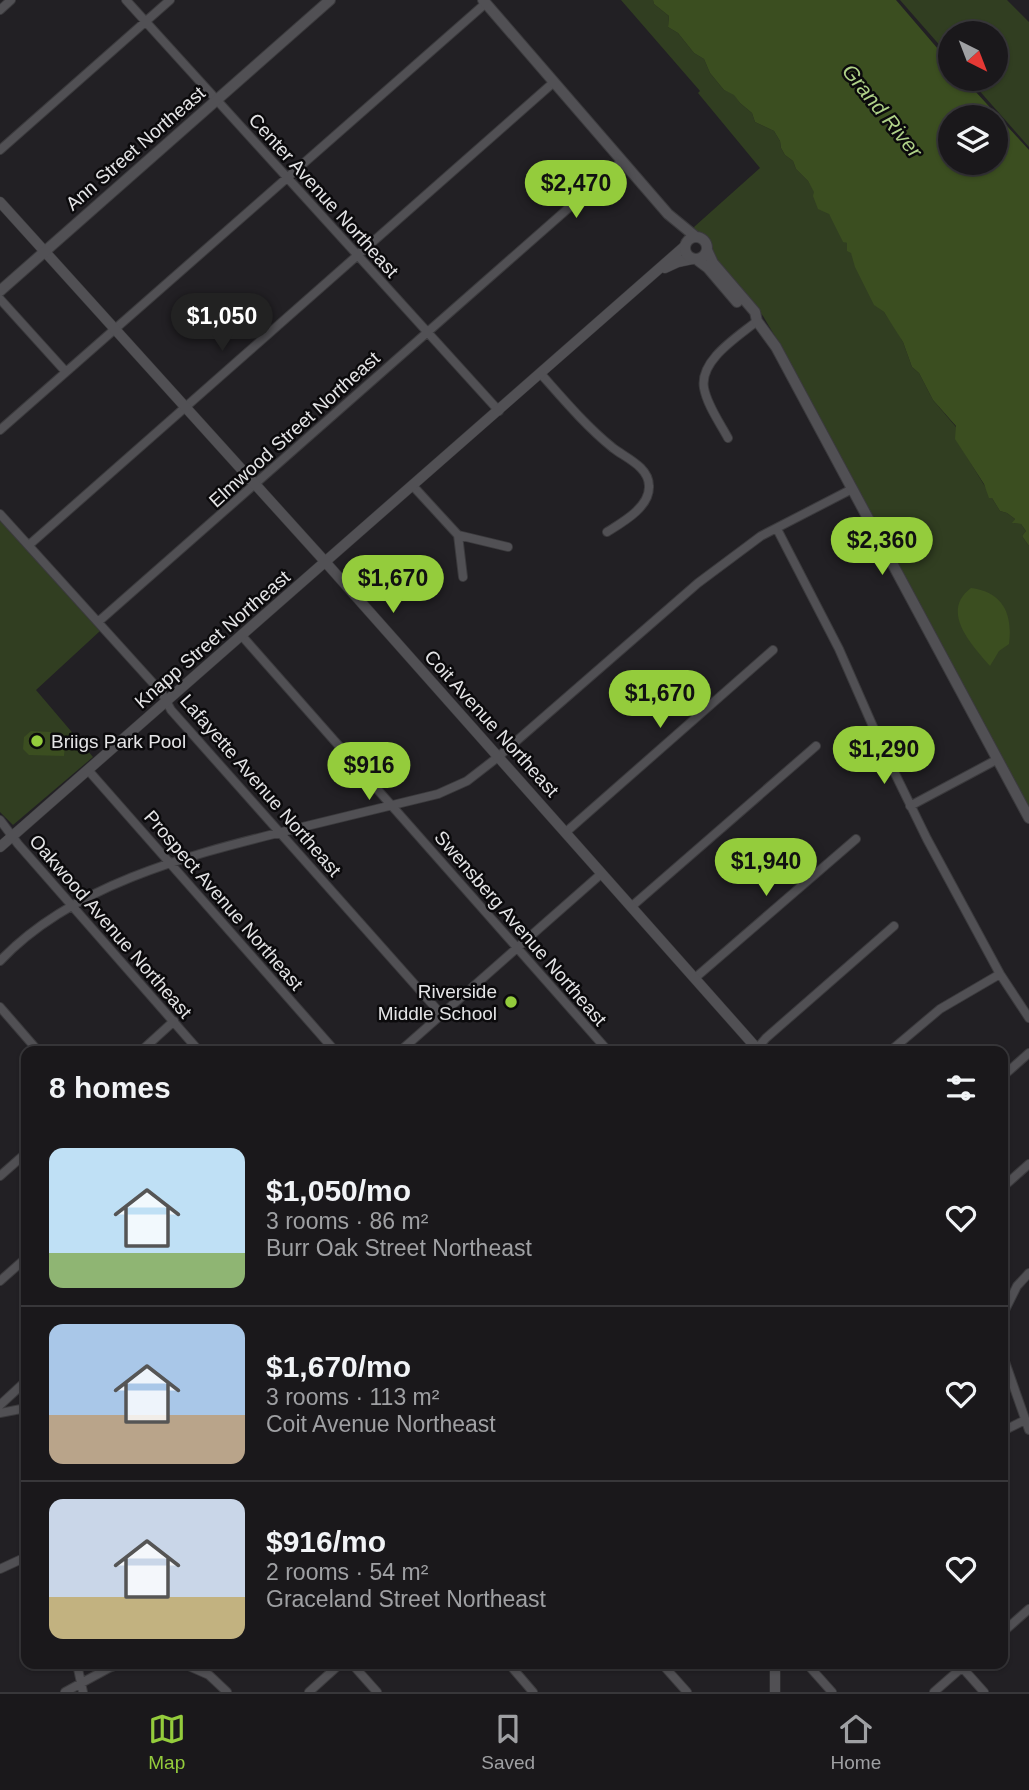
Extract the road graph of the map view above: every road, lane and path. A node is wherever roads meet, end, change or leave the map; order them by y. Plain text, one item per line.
1 (11, 0) edge
2 (126, 0) edge
3 (170, 0) edge
4 (330, 0) edge
5 (484, 1) edge
6 (0, 10) edge
7 (146, 21) junction
8 (554, 82) junction
9 (216, 100) junction
10 (0, 150) edge
11 (622, 160) junction
12 (285, 177) junction
13 (0, 202) edge
14 (668, 214) junction
15 (696, 237) junction
16 (685, 245) junction
17 (707, 250) junction
18 (44, 251) junction
19 (356, 254) junction
20 (694, 259) junction
21 (659, 272) junction
22 (718, 274) junction
23 (0, 291) edge
24 (0, 299) edge
25 (757, 320) junction
26 (115, 329) junction
27 (428, 331) junction
28 (66, 372) junction
29 (541, 374) junction
30 (184, 406) junction
31 (499, 411) junction
32 (0, 430) edge
33 (728, 438) dead end
34 (254, 484) junction
35 (414, 486) junction
36 (852, 489) junction
37 (0, 514) edge
38 (777, 529) junction
39 (607, 532) dead end
40 (458, 535) junction
41 (29, 545) junction
42 (508, 547) dead end
43 (326, 562) junction
44 (463, 577) dead end
45 (98, 622) junction
46 (242, 636) junction
47 (774, 650) dead end
48 (167, 701) junction
49 (816, 746) dead end
50 (498, 757) junction
51 (998, 760) junction
52 (88, 770) junction
53 (391, 806) junction
54 (910, 806) junction
55 (1029, 818) edge
56 (0, 820) edge
57 (281, 832) junction
58 (566, 832) junction
59 (13, 836) junction
60 (856, 839) dead end
61 (0, 848) edge
62 (170, 863) junction
63 (601, 874) junction
64 (72, 907) junction
65 (631, 907) junction
66 (894, 926) dead end
67 (517, 948) junction
68 (0, 961) edge
69 (1000, 974) junction
70 (695, 978) junction
71 (0, 1007) edge
72 (441, 1014) junction
73 (1029, 1018) edge
74 (173, 1021) junction
75 (34, 1046) edge
76 (146, 1046) edge
77 (195, 1046) edge
78 (331, 1046) edge
79 (406, 1046) edge
80 (604, 1046) edge
81 (753, 1046) edge
82 (760, 1046) edge
83 (896, 1046) edge
84 (1029, 1052) edge
85 (1008, 1071) edge
86 (21, 1157) edge
87 (1029, 1164) edge
88 (0, 1176) edge
89 (1008, 1183) edge
90 (21, 1262) edge
91 (1029, 1273) edge
92 (0, 1281) edge
93 (1008, 1304) edge
94 (1008, 1371) edge
95 (21, 1386) edge
96 (0, 1405) edge
97 (21, 1409) edge
98 (0, 1413) edge
99 (1025, 1420) junction
100 (1008, 1428) edge
101 (1029, 1430) edge
102 (21, 1559) edge
103 (0, 1569) edge
104 (1029, 1609) edge
105 (1008, 1628) edge
106 (78, 1669) edge
107 (108, 1669) edge
108 (195, 1669) edge
109 (334, 1669) edge
110 (356, 1669) edge
111 (513, 1669) edge
112 (666, 1669) edge
113 (775, 1669) edge
114 (811, 1669) edge
115 (958, 1669) edge
116 (965, 1669) edge
117 (82, 1688) edge
118 (65, 1692) edge
119 (226, 1692) edge
120 (309, 1692) edge
121 (377, 1692) edge
122 (533, 1692) edge
123 (687, 1692) edge
124 (775, 1692) edge
125 (832, 1692) edge
126 (934, 1692) edge
127 (984, 1692) edge

1 - 6 street
2 - 7 street, Center Avenue Northeast
3 - 7 street
4 - 9 main road, Ann Street Northeast
5 - 8 main road
5 - 12 street
7 - 9 street, Center Avenue Northeast
7 - 10 street
8 - 11 main road
8 - 19 street
9 - 12 street, Center Avenue Northeast
9 - 18 main road, Ann Street Northeast
11 - 14 main road
11 - 27 street, Elmwood Street Northeast
12 - 19 street, Center Avenue Northeast
12 - 26 street
13 - 18 street, Coit Avenue Northeast
14 - 15 main road
14 - 16 main road
15 - 16 main road
15 - 17 main road
16 - 20 main road
16 - 21 street
17 - 20 main road
17 - 22 main road
18 - 23 main road, Ann Street Northeast
18 - 26 street, Coit Avenue Northeast
19 - 27 street, Center Avenue Northeast
19 - 30 street
20 - 21 street
20 - 22 main road
21 - 29 street, Knapp Street Northeast
22 - 25 main road
24 - 28 street
25 - 33 street
25 - 36 main road
26 - 28 street
26 - 30 street, Coit Avenue Northeast
27 - 31 street, Center Avenue Northeast
27 - 34 street, Elmwood Street Northeast
28 - 32 street
29 - 31 street, Knapp Street Northeast
29 - 39 street
30 - 34 street, Coit Avenue Northeast
30 - 41 street
31 - 35 street, Knapp Street Northeast
34 - 43 street, Coit Avenue Northeast
34 - 45 street, Elmwood Street Northeast
35 - 40 street
35 - 43 street, Knapp Street Northeast
36 - 38 street
36 - 51 main road
37 - 41 street, Lafayette Avenue Northeast
38 - 50 street
38 - 54 street
40 - 42 street
40 - 44 street
41 - 45 street, Lafayette Avenue Northeast
43 - 46 street, Knapp Street Northeast
43 - 50 street, Coit Avenue Northeast
45 - 48 street, Lafayette Avenue Northeast
46 - 48 street, Knapp Street Northeast
46 - 53 street, Swensberg Avenue Northeast
47 - 58 street
48 - 52 street, Knapp Street Northeast
48 - 57 street, Lafayette Avenue Northeast
49 - 65 street
50 - 53 street
50 - 58 street, Coit Avenue Northeast
51 - 54 street
51 - 55 main road
52 - 59 street, Knapp Street Northeast
52 - 62 street, Prospect Avenue Northeast
53 - 57 street
53 - 67 street, Swensberg Avenue Northeast
54 - 69 street
56 - 59 street, Oakwood Avenue Northeast
57 - 62 street
57 - 72 street, Lafayette Avenue Northeast
58 - 63 street, Coit Avenue Northeast
59 - 61 street, Knapp Street Northeast
59 - 64 street, Oakwood Avenue Northeast
60 - 70 street
62 - 64 street
62 - 78 street, Prospect Avenue Northeast
63 - 65 street, Coit Avenue Northeast
63 - 67 street
64 - 68 street
64 - 74 street, Oakwood Avenue Northeast
65 - 70 street, Coit Avenue Northeast
66 - 82 street
67 - 72 street
67 - 80 street, Swensberg Avenue Northeast
69 - 73 street
69 - 83 street
70 - 81 street, Coit Avenue Northeast
71 - 75 street
72 - 79 street
74 - 76 street
74 - 77 street, Oakwood Avenue Northeast
84 - 85 street
86 - 88 street
87 - 89 street
90 - 92 street
91 - 93 street
94 - 99 street
95 - 96 street
97 - 98 street
99 - 100 street
99 - 101 street
102 - 103 street
104 - 105 street
106 - 117 street
107 - 117 street
108 - 119 street
109 - 120 street
110 - 121 street
111 - 122 street
112 - 123 street
113 - 124 street
114 - 125 street
115 - 126 street
116 - 127 street
117 - 118 street

